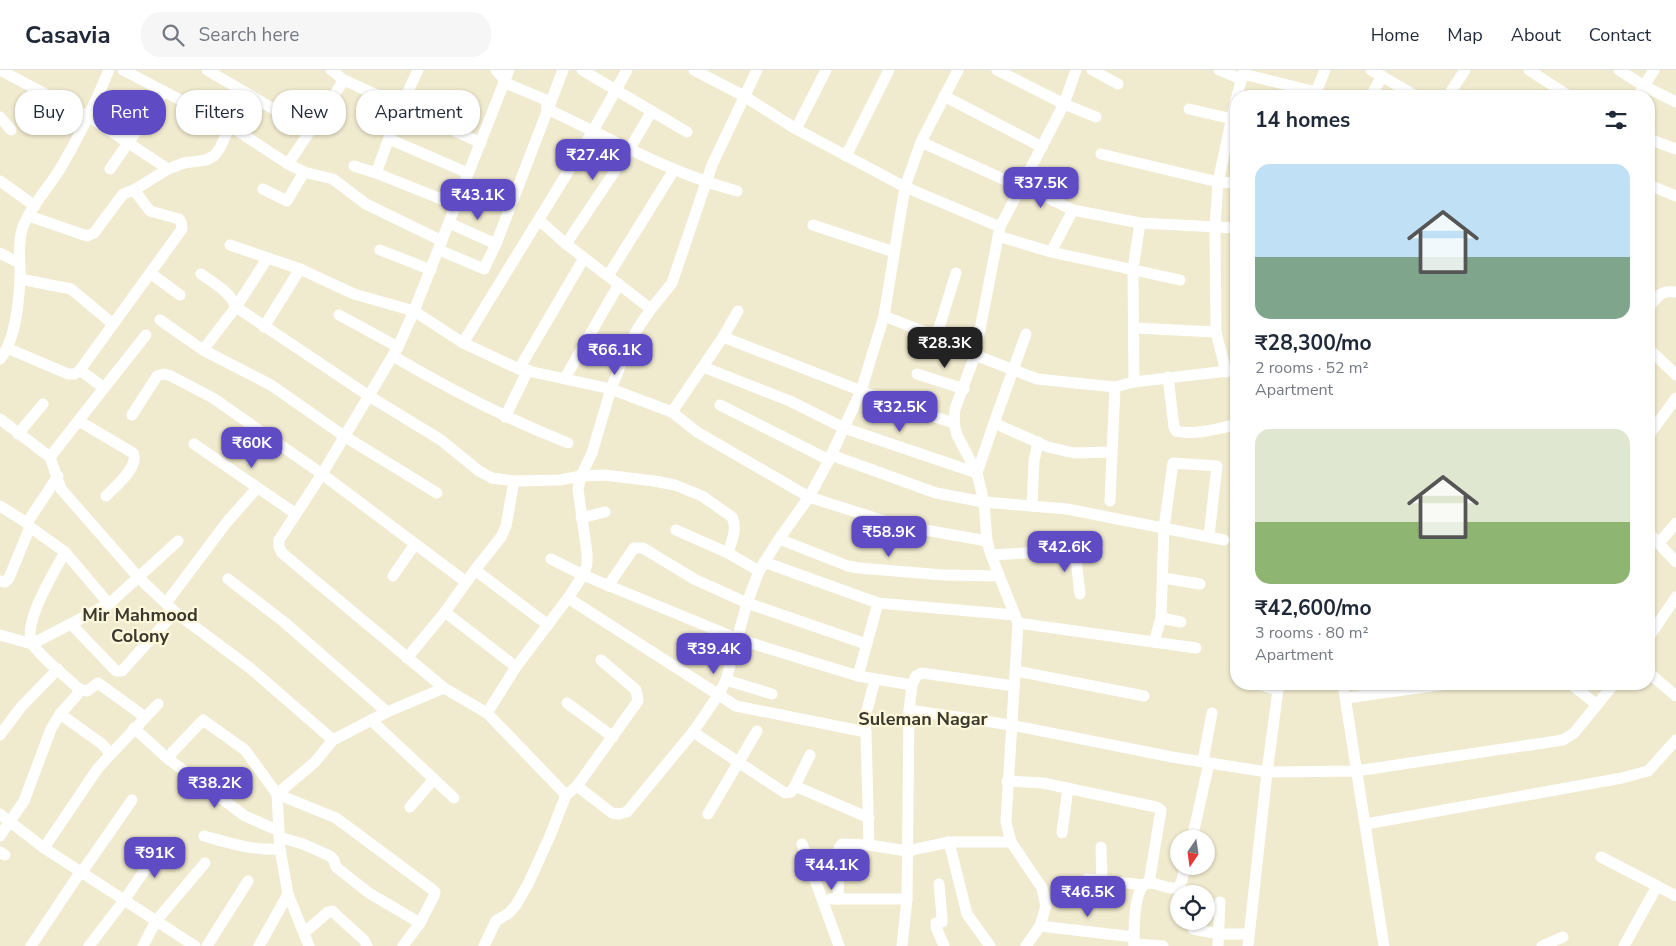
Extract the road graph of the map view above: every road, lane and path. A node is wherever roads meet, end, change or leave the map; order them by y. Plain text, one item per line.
1 (109, 70) edge
2 (123, 70) edge
3 (207, 70) edge
4 (331, 70) edge
5 (418, 70) edge
6 (496, 70) edge
7 (563, 70) edge
8 (582, 70) edge
9 (627, 70) edge
10 (694, 70) edge
11 (757, 70) edge
12 (826, 70) edge
13 (889, 70) edge
14 (958, 70) edge
15 (997, 70) edge
16 (1076, 70) edge
17 (1092, 70) edge
18 (1219, 70) edge
19 (1325, 70) edge
20 (1465, 70) edge
21 (1529, 70) edge
22 (1619, 70) edge
23 (1654, 70) edge
24 (1, 71) edge
25 (1376, 73) edge
26 (1242, 74) edge
27 (507, 75) edge
28 (344, 80) junction
29 (1118, 84) dead end
30 (1644, 86) junction
31 (162, 90) edge
32 (338, 90) edge
33 (366, 90) edge
34 (409, 90) edge
35 (616, 90) junction
36 (1239, 90) edge
37 (1308, 90) edge
38 (1317, 90) edge
39 (1372, 90) edge
40 (1406, 90) edge
41 (1452, 90) edge
42 (1560, 90) edge
43 (1642, 90) edge
44 (1652, 90) edge
45 (1655, 92) edge
46 (744, 96) junction
47 (944, 96) junction
48 (1676, 102) edge
49 (1064, 104) junction
50 (272, 108) edge
51 (547, 109) junction
52 (1190, 109) dead end
53 (652, 111) junction
54 (0, 117) edge
55 (90, 117) junction
56 (1096, 118) dead end
57 (1230, 119) edge
58 (796, 129) junction
59 (11, 130) dead end
60 (593, 131) junction
61 (687, 132) dead end
62 (133, 135) edge
63 (226, 135) edge
64 (244, 135) edge
65 (308, 135) edge
66 (390, 135) edge
67 (464, 135) edge
68 (389, 139) junction
69 (1655, 141) edge
70 (128, 142) junction
71 (921, 142) junction
72 (481, 143) junction
73 (1042, 147) junction
74 (1230, 148) edge
75 (1676, 149) edge
76 (629, 150) junction
77 (1101, 154) dead end
78 (846, 156) junction
79 (288, 164) junction
80 (354, 166) dead end
81 (110, 169) dead end
82 (168, 169) junction
83 (674, 170) junction
84 (304, 172) junction
85 (376, 173) junction
86 (468, 173) junction
87 (1003, 179) dead end
88 (0, 181) edge
89 (1218, 182) junction
90 (706, 183) junction
91 (1230, 183) edge
92 (1022, 185) junction
93 (905, 186) junction
94 (1655, 187) edge
95 (263, 189) dead end
96 (134, 190) junction
97 (737, 190) dead end
98 (1676, 196) edge
99 (456, 205) junction
100 (35, 206) junction
101 (1073, 210) junction
102 (29, 216) junction
103 (539, 220) junction
104 (450, 222) junction
105 (1140, 223) junction
106 (813, 226) dead end
107 (1215, 228) junction
108 (1230, 228) edge
109 (999, 232) junction
110 (496, 244) junction
111 (566, 244) junction
112 (230, 245) dead end
113 (440, 245) junction
114 (380, 250) dead end
115 (894, 252) junction
116 (1050, 252) junction
117 (0, 253) edge
118 (584, 258) junction
119 (267, 259) junction
120 (19, 264) junction
121 (300, 269) junction
122 (1133, 269) junction
123 (430, 270) junction
124 (150, 273) junction
125 (956, 273) dead end
126 (201, 274) dead end
127 (608, 276) junction
128 (20, 279) junction
129 (1180, 280) dead end
130 (619, 284) junction
131 (1676, 292) edge
132 (180, 295) dead end
133 (1655, 300) edge
134 (236, 307) junction
135 (651, 309) junction
136 (414, 311) junction
137 (738, 311) dead end
138 (338, 315) dead end
139 (884, 316) junction
140 (160, 320) dead end
141 (113, 324) junction
142 (264, 327) junction
143 (1134, 328) junction
144 (1216, 332) junction
145 (1026, 334) dead end
146 (146, 335) dead end
147 (723, 337) junction
148 (463, 343) junction
149 (7, 348) junction
150 (203, 350) junction
151 (396, 352) junction
152 (1655, 354) edge
153 (975, 355) junction
154 (0, 360) edge
155 (702, 367) junction
156 (1230, 368) edge
157 (80, 370) junction
158 (524, 370) junction
159 (1013, 370) junction
160 (1230, 371) edge
161 (917, 374) dead end
162 (1676, 375) edge
163 (1168, 377) junction
164 (565, 378) junction
165 (1134, 382) junction
166 (1115, 387) junction
167 (104, 388) junction
168 (611, 389) junction
169 (964, 389) junction
170 (861, 391) junction
171 (369, 396) junction
172 (1676, 398) edge
173 (43, 404) dead end
174 (720, 405) dead end
175 (672, 412) junction
176 (132, 416) dead end
177 (505, 417) junction
178 (0, 419) edge
179 (79, 421) junction
180 (954, 423) junction
181 (994, 423) junction
182 (1230, 426) edge
183 (1655, 426) edge
184 (844, 428) junction
185 (18, 434) junction
186 (344, 436) junction
187 (1038, 442) junction
188 (568, 443) dead end
189 (194, 444) dead end
190 (1111, 452) junction
191 (50, 458) junction
192 (830, 458) junction
193 (977, 473) junction
194 (322, 474) junction
195 (58, 476) junction
196 (581, 476) junction
197 (514, 481) junction
198 (257, 488) junction
199 (437, 493) dead end
200 (106, 496) dead end
201 (809, 498) junction
202 (1110, 501) dead end
203 (984, 502) junction
204 (0, 506) edge
205 (1032, 506) junction
206 (605, 512) dead end
207 (296, 514) junction
208 (581, 518) junction
209 (1676, 523) edge
210 (29, 525) junction
211 (1164, 528) junction
212 (676, 530) dead end
213 (1209, 536) junction
214 (779, 539) junction
215 (1655, 539) edge
216 (1224, 540) dead end
217 (178, 541) dead end
218 (987, 541) junction
219 (1659, 543) junction
220 (415, 544) junction
221 (1098, 549) dead end
222 (1076, 550) junction
223 (65, 552) junction
224 (728, 553) junction
225 (991, 555) junction
226 (550, 560) dead end
227 (1676, 562) edge
228 (762, 567) junction
229 (475, 570) junction
230 (583, 575) junction
231 (393, 576) dead end
232 (999, 576) junction
233 (139, 578) junction
234 (1163, 578) junction
235 (228, 579) dead end
236 (0, 581) edge
237 (466, 582) junction
238 (1200, 584) dead end
239 (608, 586) junction
240 (1080, 594) dead end
241 (1676, 597) edge
242 (568, 598) junction
243 (166, 603) junction
244 (747, 603) junction
245 (878, 603) junction
246 (109, 604) junction
247 (176, 612) junction
248 (445, 612) junction
249 (1161, 618) junction
250 (1016, 619) junction
251 (1181, 622) dead end
252 (72, 624) junction
253 (548, 625) junction
254 (1655, 628) edge
255 (0, 635) edge
256 (738, 639) junction
257 (1154, 642) junction
258 (32, 644) junction
259 (866, 644) junction
260 (1196, 648) dead end
261 (407, 658) junction
262 (602, 660) dead end
263 (516, 667) junction
264 (58, 669) junction
265 (1016, 671) junction
266 (858, 676) junction
267 (1655, 678) edge
268 (726, 680) junction
269 (875, 680) junction
270 (912, 685) junction
271 (1014, 686) junction
272 (444, 688) junction
273 (79, 689) junction
274 (1278, 690) edge
275 (1344, 690) edge
276 (1403, 690) edge
277 (1578, 690) edge
278 (1609, 690) edge
279 (719, 694) junction
280 (772, 694) dead end
281 (1144, 696) dead end
282 (1676, 696) edge
283 (1346, 698) junction
284 (567, 703) dead end
285 (158, 704) dead end
286 (1597, 705) junction
287 (909, 710) junction
288 (387, 712) junction
289 (487, 713) junction
290 (1212, 713) dead end
291 (60, 714) junction
292 (144, 718) junction
293 (371, 720) junction
294 (1011, 725) junction
295 (134, 728) junction
296 (757, 731) dead end
297 (692, 732) junction
298 (866, 732) junction
299 (0, 735) edge
300 (613, 737) junction
301 (333, 740) junction
302 (1676, 740) edge
303 (110, 753) junction
304 (810, 755) dead end
305 (167, 758) junction
306 (1206, 762) junction
307 (739, 763) junction
308 (1356, 771) junction
309 (1267, 772) junction
310 (434, 779) junction
311 (1007, 781) junction
312 (577, 786) junction
313 (795, 786) junction
314 (1068, 788) junction
315 (277, 794) junction
316 (566, 795) junction
317 (454, 798) dead end
318 (132, 800) dead end
319 (410, 807) dead end
320 (708, 814) dead end
321 (5, 817) edge
322 (869, 818) junction
323 (1366, 824) junction
324 (1194, 830) edge
325 (1062, 833) dead end
326 (279, 834) junction
327 (0, 836) edge
328 (204, 836) dead end
329 (949, 842) junction
330 (1010, 842) junction
331 (162, 844) dead end
332 (802, 844) dead end
333 (869, 844) junction
334 (1101, 847) dead end
335 (44, 848) junction
336 (280, 849) junction
337 (907, 851) junction
338 (1601, 857) dead end
339 (205, 863) dead end
340 (81, 872) junction
341 (1183, 875) edge
342 (1087, 880) dead end
343 (248, 881) dead end
344 (1102, 881) junction
345 (939, 884) dead end
346 (1146, 884) junction
347 (1657, 886) junction
348 (288, 894) junction
349 (1676, 896) edge
350 (125, 899) junction
351 (838, 899) junction
352 (907, 899) junction
353 (822, 900) junction
354 (1220, 902) dead end
355 (156, 921) junction
356 (420, 923) junction
357 (1040, 926) junction
358 (1195, 930) edge
359 (304, 933) junction
360 (1563, 937) dead end
361 (1218, 940) edge
362 (1248, 940) edge
363 (1134, 942) edge
364 (31, 946) edge
365 (89, 946) edge
366 (144, 946) edge
367 (195, 946) edge
368 (208, 946) edge
369 (259, 946) edge
370 (309, 946) edge
371 (367, 946) edge
372 (404, 946) edge
373 (484, 946) edge
374 (839, 946) edge
375 (902, 946) edge
376 (944, 946) edge
377 (990, 946) edge
378 (1026, 946) edge
379 (1163, 946) edge
380 (1384, 946) edge
381 (1542, 946) edge
382 (1624, 946) edge

1 - 55 street
2 - 31 street
3 - 50 street
4 - 28 street
5 - 34 street
6 - 27 street
7 - 51 street
8 - 35 street
9 - 35 street
10 - 46 street
11 - 46 street
12 - 58 street
13 - 78 street
14 - 47 street
15 - 49 street
16 - 49 street
17 - 29 street
18 - 26 street
19 - 38 street
20 - 41 street
21 - 42 street
22 - 30 street
23 - 30 street
24 - 55 street
25 - 39 street
25 - 40 street
26 - 36 street
26 - 37 street
27 - 51 street
27 - 72 street
28 - 32 street
28 - 33 street
30 - 43 street
30 - 44 street
35 - 53 street
35 - 60 street
45 - 48 street
46 - 58 street
46 - 90 street
47 - 71 street
47 - 73 street
49 - 56 street
49 - 73 street
51 - 60 street
51 - 110 street
52 - 57 street
53 - 61 street
53 - 76 street
54 - 59 street
55 - 70 street
55 - 100 street
58 - 78 street
60 - 76 street
60 - 103 street
62 - 70 street
63 - 82 street
64 - 79 street
65 - 79 street
66 - 68 street
67 - 72 street
68 - 85 street
68 - 86 street
69 - 75 street
70 - 81 street
70 - 82 street
71 - 87 street
71 - 93 street
72 - 86 street
73 - 92 street
74 - 89 street
76 - 83 street
76 - 111 street
77 - 89 street
78 - 93 street
79 - 84 street
80 - 85 street
82 - 96 street
83 - 90 street
83 - 127 street
84 - 95 street
84 - 113 street
85 - 99 street
86 - 99 street
88 - 100 street
89 - 91 street
89 - 107 street
90 - 97 street
90 - 135 street
92 - 101 street
92 - 109 street
93 - 109 street
93 - 115 street
94 - 98 street
96 - 102 street
96 - 124 street
99 - 104 street
100 - 102 street
101 - 105 street
101 - 116 street
102 - 120 street
103 - 111 street
103 - 148 street
104 - 110 street
104 - 113 street
105 - 107 street
105 - 122 street
106 - 115 street
107 - 108 street
107 - 144 street
109 - 116 street
109 - 153 street
110 - 113 street
111 - 118 street
112 - 119 street
113 - 123 street
114 - 123 street
115 - 139 street
116 - 122 street
117 - 120 street
118 - 127 street
118 - 158 street
119 - 121 street
119 - 134 street
120 - 128 street
121 - 136 street
121 - 142 street
122 - 129 street
122 - 143 street
123 - 136 street
124 - 132 street
124 - 141 street
125 - 139 street
126 - 134 street
127 - 130 street
128 - 141 street
128 - 149 street
130 - 135 street
130 - 164 street
131 - 133 street
134 - 142 street
134 - 150 street
135 - 168 street
136 - 148 street
136 - 151 street
137 - 147 street
138 - 151 street
139 - 170 street
140 - 150 street
141 - 157 street
142 - 171 street
143 - 144 street
143 - 165 street
144 - 156 street
145 - 159 street
146 - 167 street
147 - 155 street
147 - 170 street
148 - 158 street
149 - 154 street
149 - 157 street
150 - 186 street
151 - 171 street
151 - 177 street
152 - 162 street
153 - 159 street
153 - 169 street
155 - 175 street
155 - 184 street
157 - 167 street
158 - 164 street
158 - 177 street
159 - 166 street
159 - 181 street
160 - 163 street
161 - 169 street
163 - 165 street
163 - 182 street
164 - 168 street
165 - 166 street
166 - 190 street
167 - 179 street
168 - 175 street
168 - 196 street
169 - 180 street
170 - 180 street
170 - 184 street
171 - 186 street
171 - 197 street
172 - 183 street
173 - 185 street
174 - 192 street
175 - 201 street
176 - 194 street
177 - 188 street
178 - 185 street
179 - 191 street
179 - 200 street
180 - 193 street
181 - 187 street
181 - 193 street
184 - 192 street
184 - 193 street
185 - 191 street
186 - 194 street
186 - 199 street
187 - 190 street
187 - 205 street
189 - 198 street
190 - 202 street
191 - 195 street
192 - 201 street
192 - 203 street
193 - 203 street
194 - 207 street
194 - 220 street
195 - 210 street
195 - 233 street
196 - 197 street
196 - 208 street
196 - 224 street
197 - 229 street
198 - 207 street
198 - 243 street
201 - 214 street
201 - 218 street
203 - 205 street
203 - 218 street
204 - 210 street
205 - 211 street
206 - 208 street
207 - 261 street
208 - 230 street
209 - 219 street
210 - 223 street
210 - 236 street
211 - 213 street
211 - 213 street
211 - 234 street
212 - 224 street
213 - 216 street
214 - 228 street
214 - 232 street
215 - 219 street
217 - 233 street
218 - 225 street
219 - 227 street
220 - 231 street
220 - 237 street
221 - 222 street
222 - 225 street
222 - 240 street
223 - 246 street
223 - 258 street
224 - 228 street
225 - 232 street
226 - 230 street
228 - 244 street
228 - 245 street
229 - 237 street
229 - 253 street
230 - 239 street
230 - 242 street
232 - 250 street
233 - 243 street
233 - 246 street
234 - 238 street
234 - 249 street
235 - 288 street
237 - 248 street
239 - 244 street
239 - 256 street
241 - 254 street
242 - 253 street
242 - 279 street
243 - 247 street
244 - 256 street
244 - 259 street
245 - 250 street
245 - 259 street
246 - 252 street
247 - 252 street
247 - 301 street
248 - 261 street
248 - 263 street
249 - 251 street
249 - 257 street
250 - 257 street
250 - 265 street
252 - 258 street
253 - 263 street
255 - 258 street
256 - 266 street
256 - 268 street
257 - 260 street
258 - 264 street
259 - 266 street
261 - 272 street
262 - 300 street
263 - 289 street
264 - 273 street
264 - 299 street
265 - 271 street
265 - 281 street
266 - 269 street
267 - 282 street
268 - 279 street
268 - 280 street
269 - 270 street
269 - 298 street
270 - 271 street
270 - 287 street
271 - 294 street
272 - 288 street
272 - 289 street
273 - 291 street
273 - 292 street
274 - 309 street
275 - 283 street
276 - 283 street
277 - 286 street
278 - 286 street
279 - 297 street
279 - 298 street
283 - 308 street
284 - 300 street
285 - 292 street
286 - 308 street
287 - 294 street
287 - 337 street
288 - 293 street
289 - 316 street
290 - 306 street
291 - 303 street
291 - 321 street
292 - 295 street
293 - 301 street
293 - 310 street
294 - 306 street
294 - 311 street
295 - 303 street
295 - 305 street
296 - 307 street
297 - 307 street
297 - 312 street
298 - 322 street
300 - 312 street
301 - 315 street
302 - 323 street
303 - 335 street
304 - 313 street
305 - 315 street
305 - 326 street
306 - 309 street
306 - 324 street
307 - 313 street
307 - 320 street
308 - 309 street
308 - 323 street
309 - 362 street
310 - 317 street
310 - 319 street
311 - 314 street
311 - 330 street
312 - 316 street
313 - 322 street
314 - 325 street
314 - 346 street
315 - 326 street
315 - 356 street
316 - 373 street
318 - 340 street
321 - 327 street
321 - 335 street
322 - 333 street
323 - 380 street
326 - 336 street
326 - 356 street
328 - 336 street
329 - 330 street
329 - 337 street
329 - 377 street
330 - 357 street
331 - 350 street
332 - 353 street
333 - 337 street
333 - 351 street
334 - 344 street
335 - 340 street
336 - 348 street
337 - 352 street
338 - 347 street
339 - 355 street
340 - 350 street
340 - 364 street
341 - 346 street
342 - 344 street
343 - 368 street
344 - 346 street
345 - 376 street
346 - 363 street
347 - 349 street
347 - 382 street
348 - 359 street
348 - 369 street
350 - 355 street
350 - 365 street
351 - 352 street
351 - 353 street
352 - 375 street
353 - 374 street
354 - 361 street
355 - 366 street
355 - 367 street
356 - 372 street
357 - 363 street
357 - 378 street
358 - 361 street
359 - 370 street
359 - 371 street
360 - 381 street
361 - 362 street
363 - 379 street

